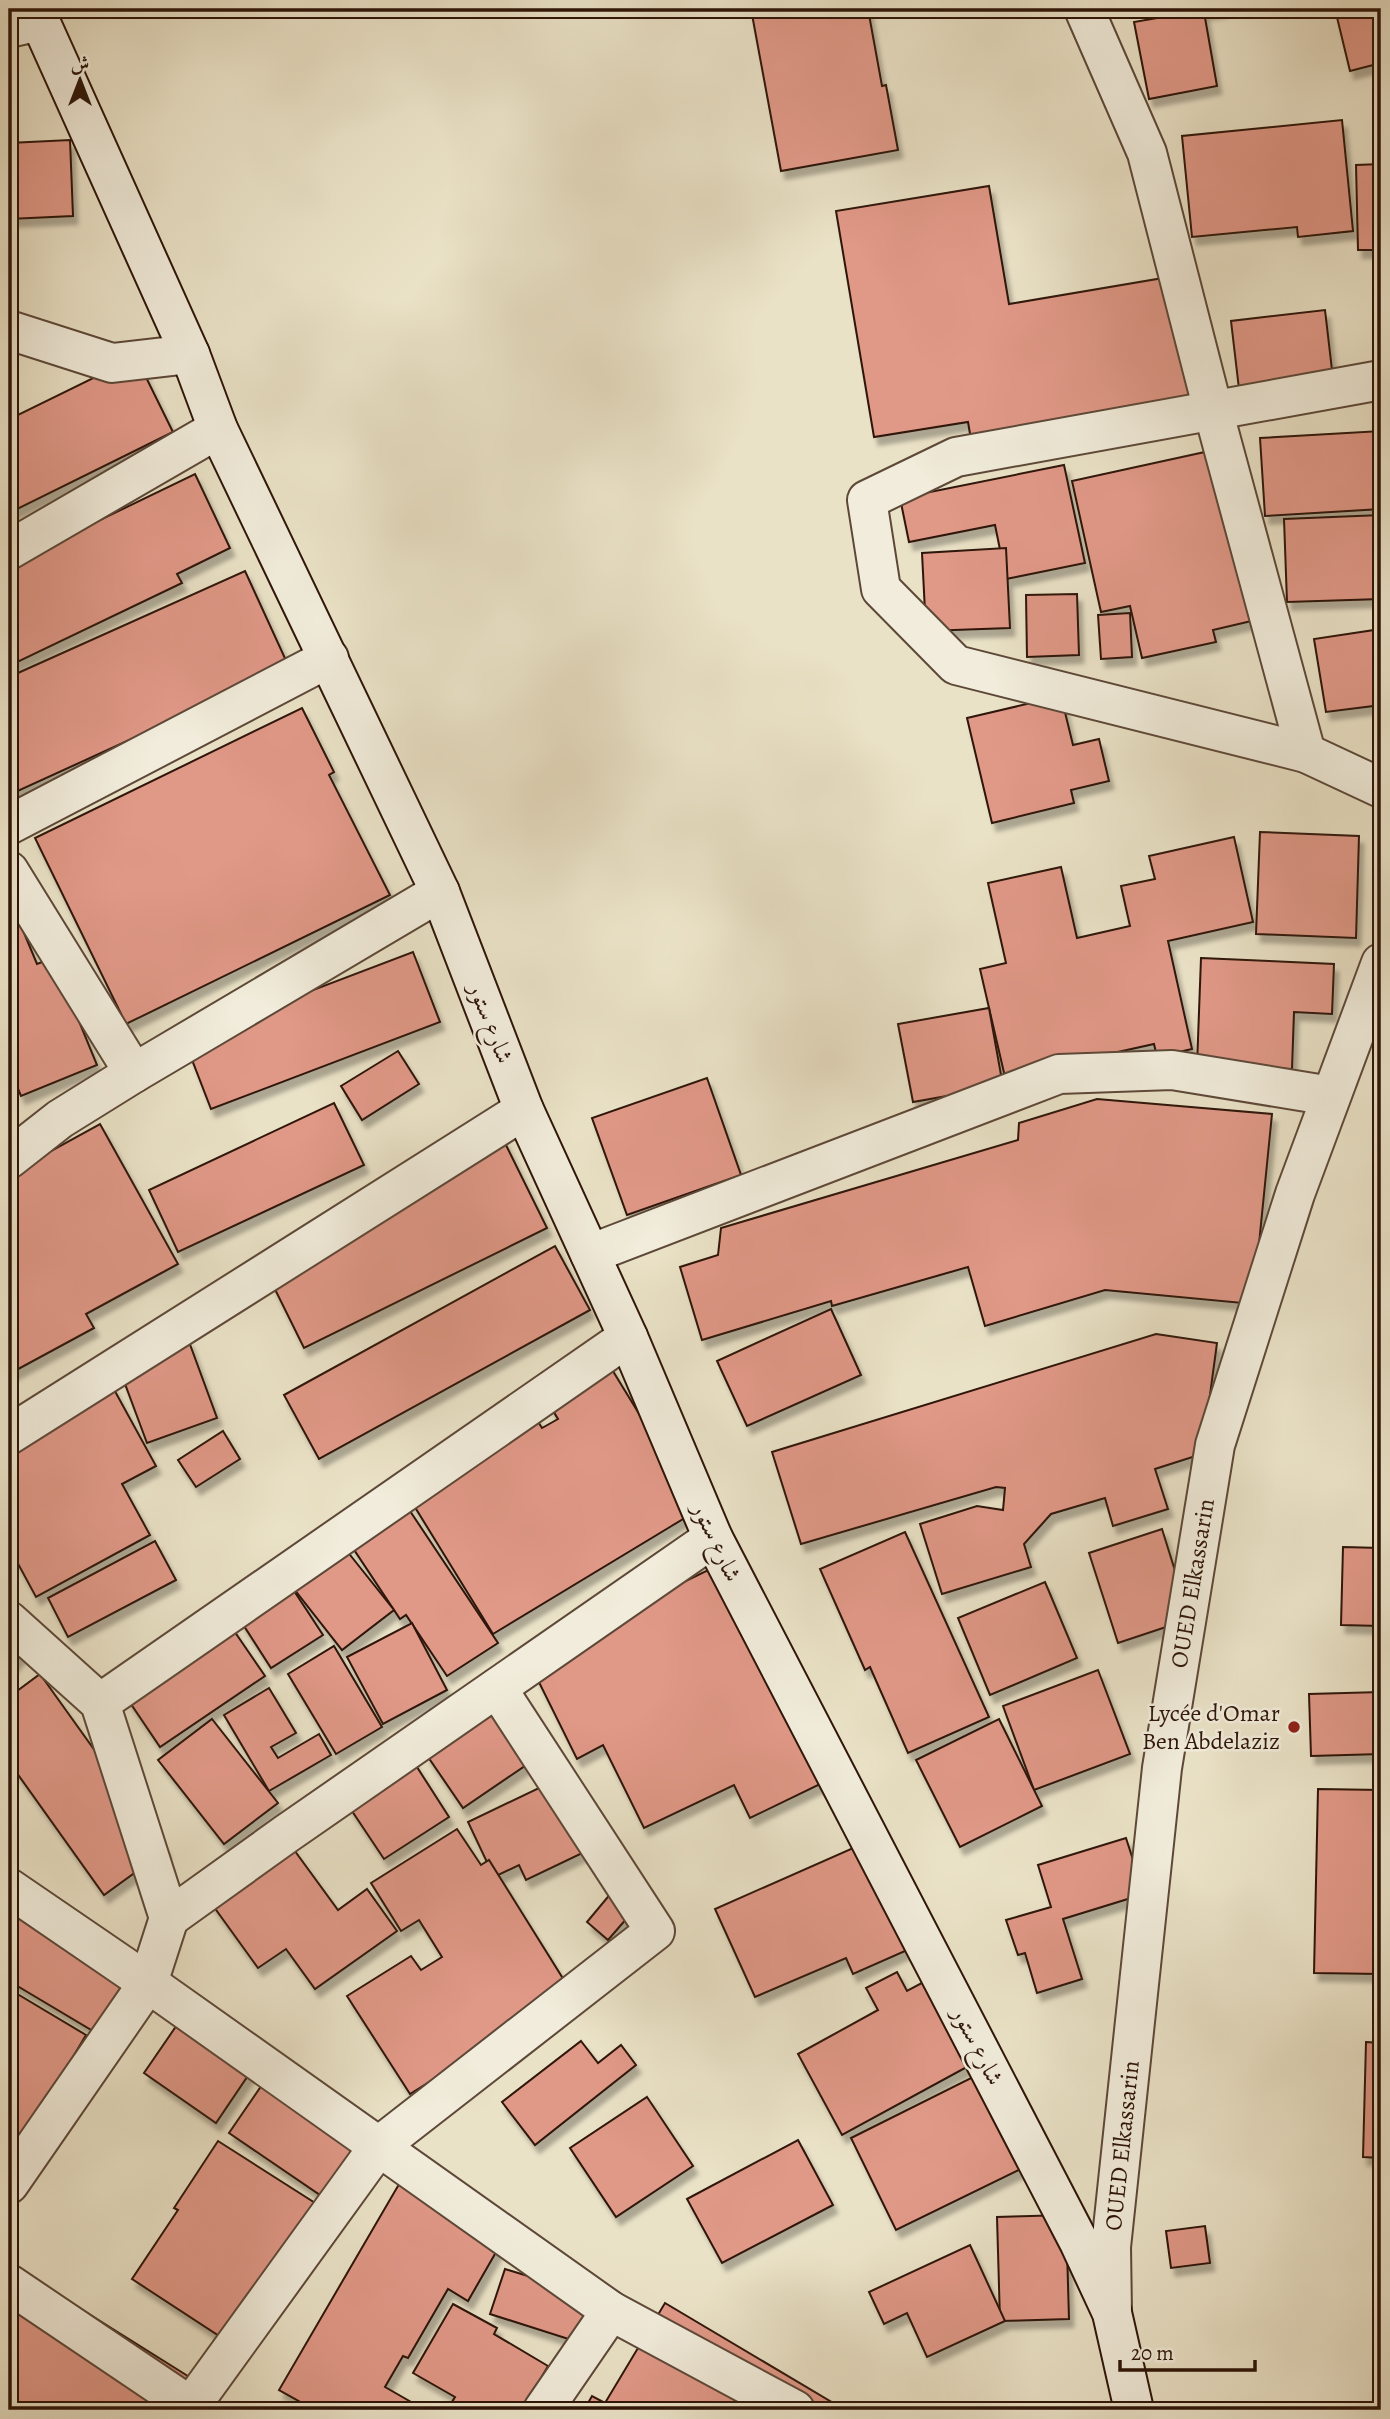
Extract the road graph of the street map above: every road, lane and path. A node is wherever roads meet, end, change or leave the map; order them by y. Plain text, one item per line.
1 (1084, 9) edge
2 (29, 19) edge
3 (9, 330) edge
4 (190, 354) junction
5 (1381, 380) edge
6 (1213, 410) junction
7 (218, 429) junction
8 (9, 550) edge
9 (329, 658) junction
10 (1306, 753) junction
11 (1381, 788) edge
12 (9, 825) edge
13 (9, 871) edge
14 (440, 892) junction
15 (1381, 963) edge
16 (134, 1073) junction
17 (1331, 1096) junction
18 (524, 1110) junction
19 (9, 1159) edge
20 (590, 1254) junction
21 (628, 1336) junction
22 (9, 1435) edge
23 (713, 1538) junction
24 (9, 1621) edge
25 (497, 1688) junction
26 (100, 1703) junction
27 (9, 1888) edge
28 (169, 1918) junction
29 (148, 1983) junction
30 (379, 2146) junction
31 (9, 2184) edge
32 (9, 2284) edge
33 (611, 2311) junction
34 (1112, 2313) junction
35 (191, 2409) edge
36 (543, 2410) edge
37 (795, 2410) edge
38 (1134, 2410) edge

1 - 6 street
2 - 4 street, شارع ستور
3 - 4 street
4 - 7 street, شارع ستور
5 - 6 street
6 - 10 street
6 - 10 street
7 - 8 street
7 - 9 street, شارع ستور
9 - 12 street
9 - 14 street, شارع ستور
10 - 11 street
13 - 16 street
14 - 16 street
14 - 18 street, شارع ستور
15 - 17 street, OUED Elkassarin
16 - 19 street
17 - 20 street
17 - 34 street, OUED Elkassarin
18 - 20 street, شارع ستور
18 - 22 street
20 - 21 street, شارع ستور
21 - 23 street, شارع ستور
21 - 26 street
23 - 25 street
23 - 34 street, شارع ستور
24 - 26 street
25 - 28 street
25 - 30 street
26 - 28 street
27 - 29 street
28 - 29 street
29 - 30 street
29 - 31 street
30 - 33 street
30 - 35 street
32 - 35 street
33 - 36 street
33 - 37 street
34 - 38 street, شارع ستور

